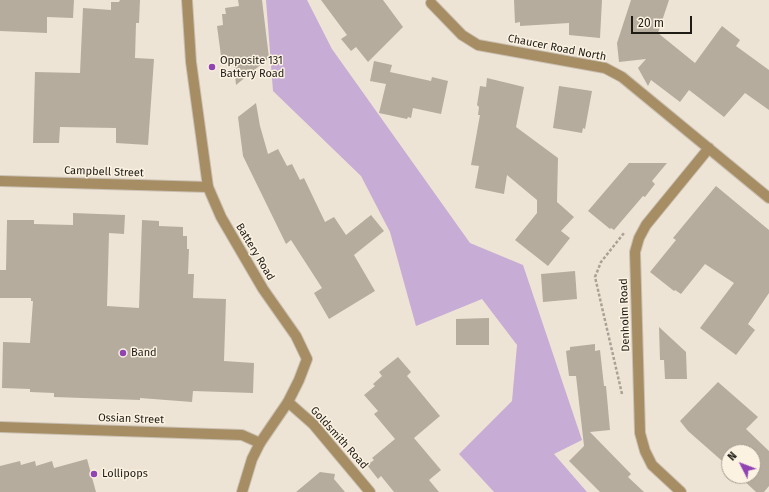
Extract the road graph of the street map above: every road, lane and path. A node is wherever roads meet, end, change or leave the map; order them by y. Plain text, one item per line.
1 (187, 0) edge
2 (431, 4) dead end
3 (709, 148) junction
4 (0, 181) edge
5 (208, 187) junction
6 (769, 198) edge
7 (629, 227) dead end
8 (288, 402) junction
9 (640, 409) junction
10 (0, 427) edge
11 (260, 442) junction
12 (242, 492) edge
13 (370, 492) edge
14 (680, 492) edge

1 - 5 street, Battery Road
2 - 3 street, Chaucer Road North
3 - 6 street, Chaucer Road North
3 - 9 street, Denholm Road
4 - 5 street, Campbell Street
5 - 8 street, Battery Road
7 - 9 path
8 - 11 street, Battery Road
8 - 13 street, Goldsmith Road
9 - 14 street, Denholm Road
10 - 11 street, Ossian Street
11 - 12 street, Battery Road

